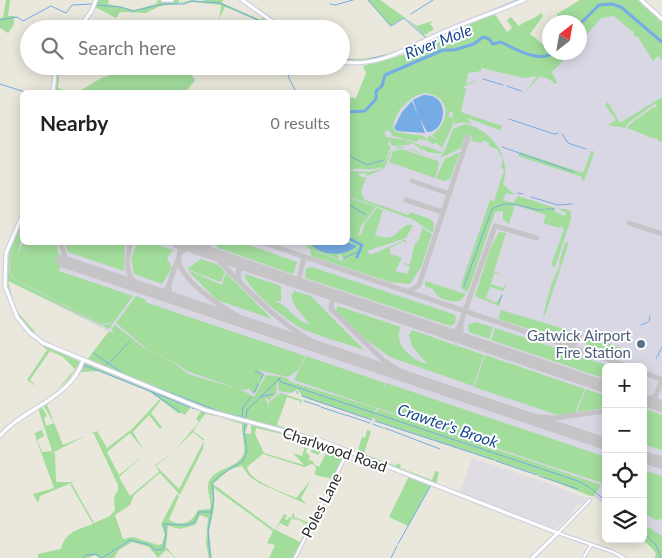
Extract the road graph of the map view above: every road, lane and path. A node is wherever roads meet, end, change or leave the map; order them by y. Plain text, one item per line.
1 (96, 0) edge
2 (164, 0) edge
3 (172, 0) edge
4 (242, 0) edge
5 (522, 0) edge
6 (641, 0) edge
7 (662, 19) edge
8 (85, 20) edge
9 (270, 20) edge
10 (350, 62) edge
11 (55, 75) edge
12 (53, 90) edge
13 (20, 220) edge
14 (83, 360) junction
15 (0, 436) edge
16 (348, 451) junction
17 (590, 500) dead end
18 (558, 532) junction
19 (591, 545) junction
20 (585, 556) edge
21 (295, 558) edge
22 (532, 558) edge
23 (589, 558) edge
24 (624, 558) edge

1 - 8 street
2 - 3 street
4 - 9 street
5 - 10 street
6 - 7 street
11 - 12 street
13 - 14 street, Charlwood Road
14 - 15 street
14 - 16 street, Charlwood Road
16 - 18 street, Charlwood Road
16 - 21 street, Poles Lane
17 - 18 street
18 - 19 street
18 - 22 street
19 - 20 street
19 - 24 street
20 - 23 street

